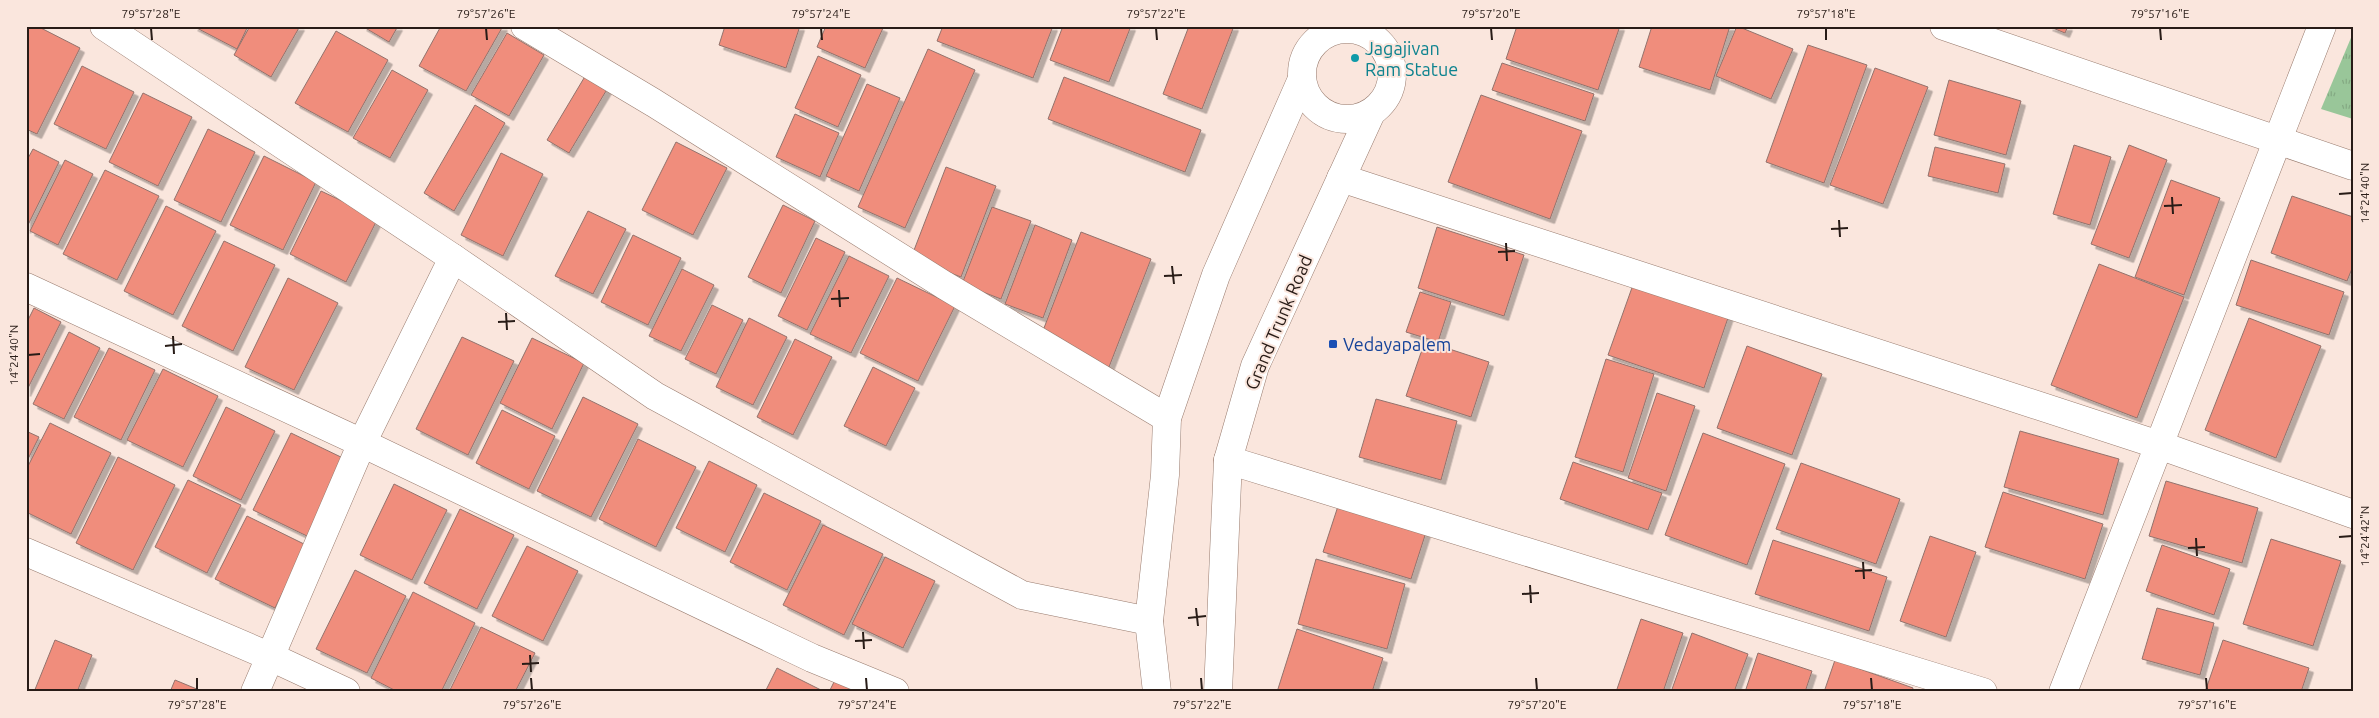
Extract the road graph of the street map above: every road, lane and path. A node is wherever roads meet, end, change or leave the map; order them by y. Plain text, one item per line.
1 (104, 26) edge
2 (525, 26) edge
3 (1944, 26) edge
4 (2322, 26) edge
5 (1321, 33) edge
6 (1388, 37) edge
7 (1302, 79) junction
8 (1371, 113) junction
9 (2277, 140) junction
10 (2353, 166) edge
11 (1341, 178) junction
12 (453, 258) junction
13 (26, 287) edge
14 (1167, 418) junction
15 (362, 443) junction
16 (2159, 445) junction
17 (1228, 460) junction
18 (2353, 514) edge
19 (26, 552) edge
20 (1149, 621) junction
21 (271, 657) junction
22 (255, 692) edge
23 (346, 692) edge
24 (895, 692) edge
25 (1157, 692) edge
26 (1218, 692) edge
27 (1982, 692) edge
28 (2063, 692) edge

1 - 12 street
2 - 14 street
3 - 9 street
4 - 9 street
5 - 6 street
5 - 7 street
6 - 8 street
7 - 8 street
7 - 14 street
8 - 11 street, Grand Trunk Road
9 - 10 street
9 - 16 street
11 - 16 street
11 - 17 street, Grand Trunk Road
12 - 15 street
12 - 20 street
13 - 15 street
14 - 20 street
15 - 21 street
15 - 24 street
16 - 18 street
16 - 28 street
17 - 26 street, Grand Trunk Road
17 - 27 street
19 - 21 street
20 - 25 street
21 - 22 street
21 - 23 street

